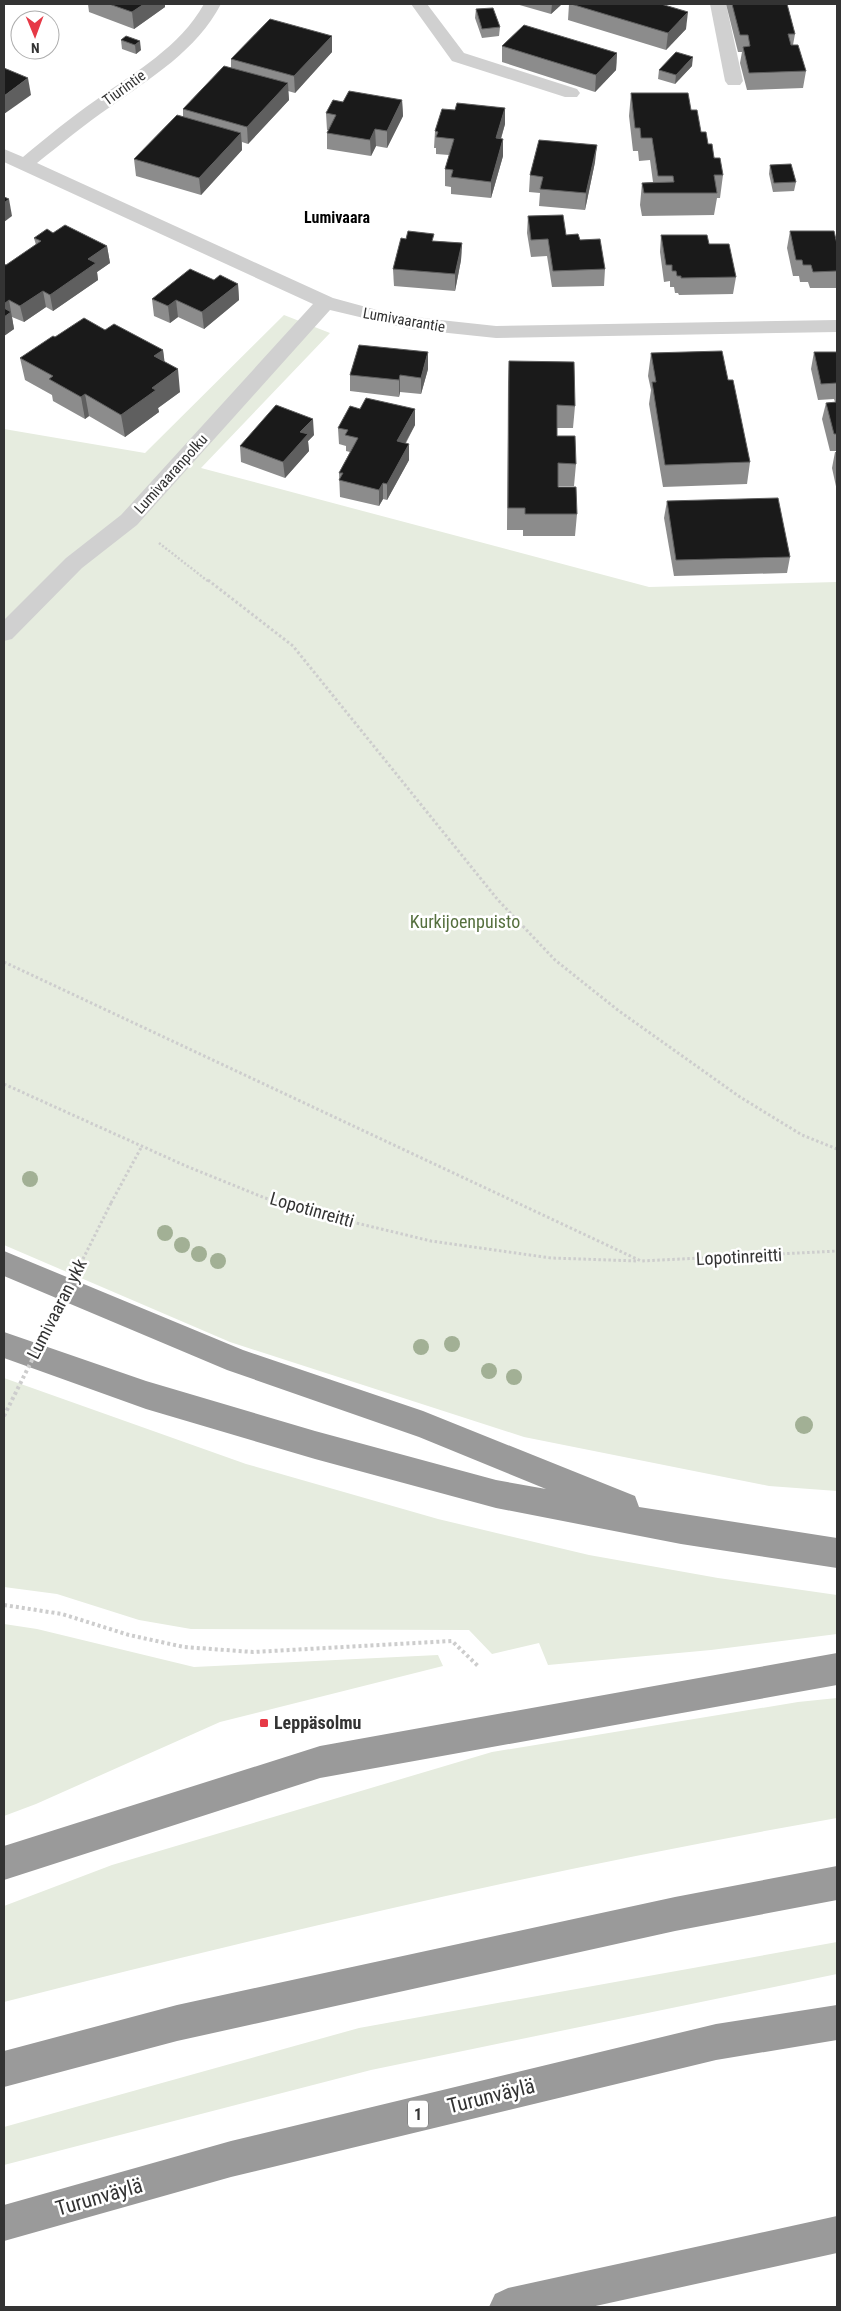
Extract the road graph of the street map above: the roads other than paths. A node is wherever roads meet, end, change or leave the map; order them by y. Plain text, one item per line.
1 (212, 4) edge
2 (420, 4) edge
3 (718, 4) edge
4 (734, 81) dead end
5 (571, 93) dead end
6 (4, 155) edge
7 (25, 164) junction
8 (326, 302) junction
9 (837, 326) edge
10 (4, 633) edge
11 (4, 1263) edge
12 (4, 1345) edge
13 (681, 1529) junction
14 (837, 1553) edge
15 (837, 1669) edge
16 (4, 1863) edge
17 (837, 1883) edge
18 (837, 2022) edge
19 (4, 2069) edge
20 (4, 2224) edge
21 (837, 2234) edge
22 (508, 2307) edge

1 - 7 street, Tiurintie
2 - 5 lane
3 - 4 lane
6 - 7 street, Lumivaarantie
7 - 8 street, Lumivaarantie
8 - 9 street, Lumivaarantie
8 - 10 street, Lumivaaranpolku
11 - 13 highway
12 - 13 highway
13 - 14 highway
15 - 16 highway
17 - 19 highway
18 - 20 highway, Turunväylä / 1
21 - 22 highway

